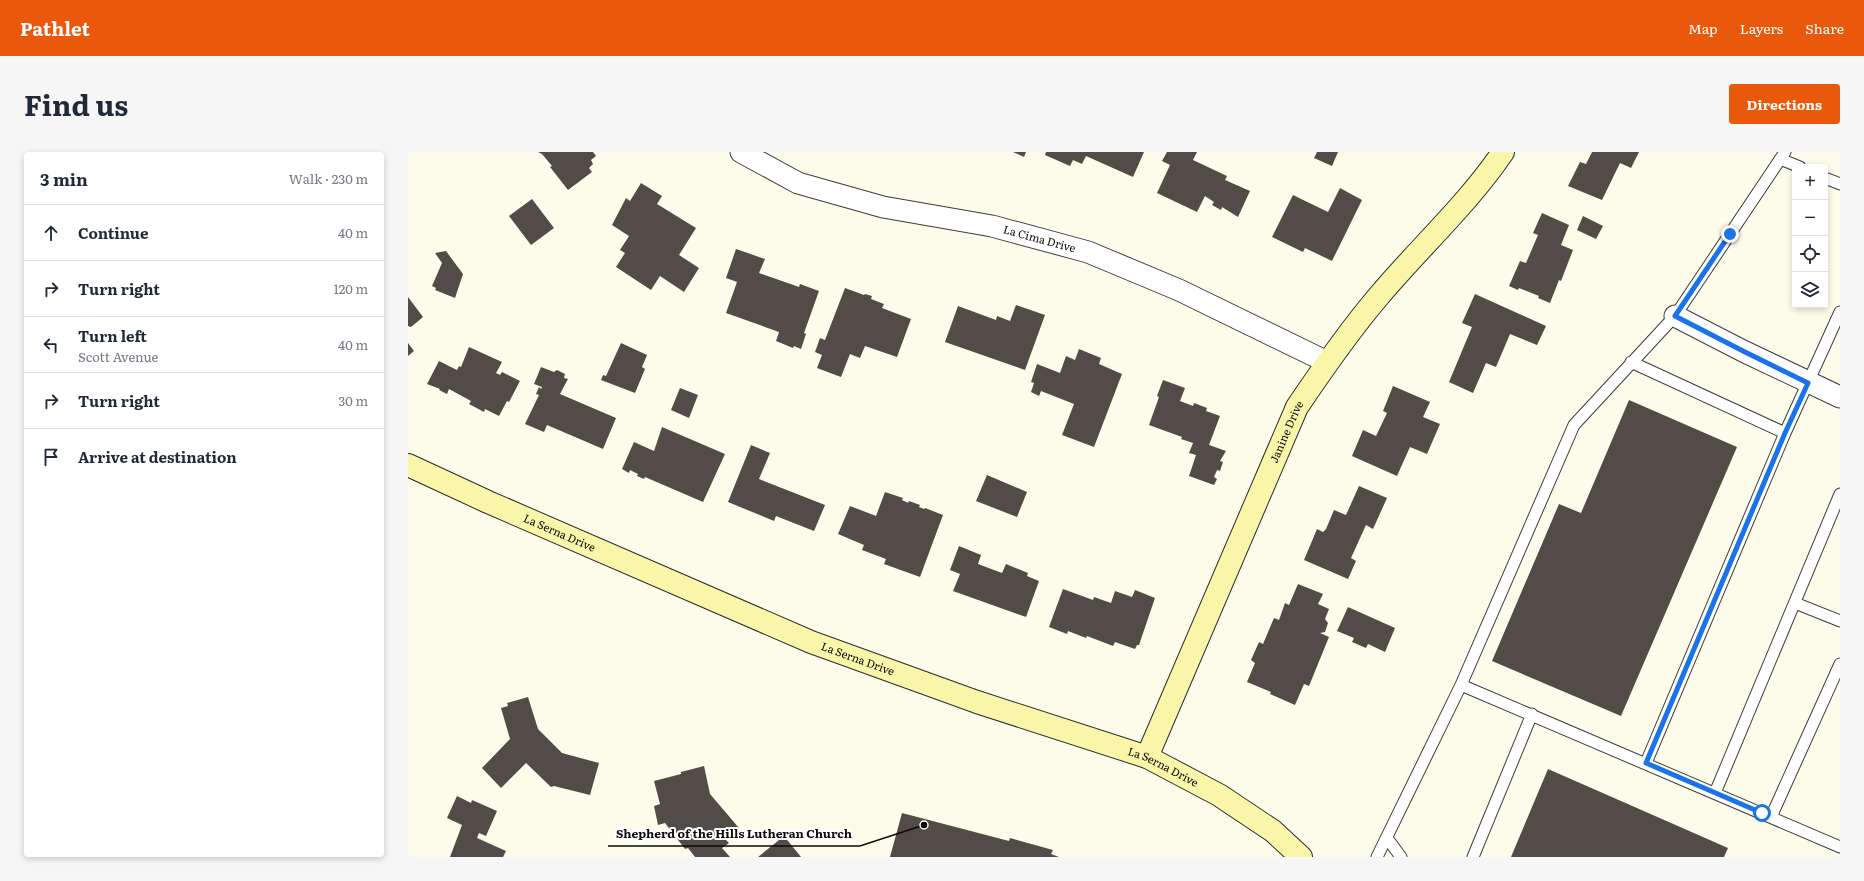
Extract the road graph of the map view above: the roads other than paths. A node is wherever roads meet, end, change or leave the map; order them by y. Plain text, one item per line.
1 (741, 152) edge
2 (1503, 152) edge
3 (1783, 155) edge
4 (1796, 164) edge
5 (1828, 179) edge
6 (1840, 184) edge
7 (1840, 312) edge
8 (1675, 316) junction
9 (1327, 362) junction
10 (1631, 362) junction
11 (1808, 383) junction
12 (1840, 397) edge
13 (1785, 433) junction
14 (408, 465) edge
15 (1840, 494) edge
16 (1795, 603) junction
17 (1840, 621) edge
18 (1840, 664) edge
19 (1461, 685) junction
20 (1532, 714) junction
21 (1147, 757) junction
22 (1646, 763) junction
23 (1715, 793) junction
24 (1771, 817) junction
25 (1387, 838) junction
26 (1840, 847) edge
27 (1301, 857) edge
28 (1377, 857) edge
29 (1401, 857) edge
30 (1473, 857) edge

1 - 9 street, La Cima Drive
2 - 9 street, Janine Drive
3 - 4 lane
3 - 8 lane
5 - 6 lane
7 - 11 lane
8 - 10 lane
8 - 11 street
9 - 21 street, Janine Drive
10 - 13 lane
10 - 19 lane
11 - 12 street
11 - 13 lane
13 - 22 lane
14 - 21 street, La Serna Drive
15 - 16 lane
16 - 17 lane
16 - 23 lane
18 - 24 lane
19 - 20 lane
19 - 25 lane
20 - 22 lane
20 - 30 lane
21 - 27 street, La Serna Drive
22 - 23 lane
23 - 24 lane
24 - 26 lane
25 - 28 lane
25 - 29 lane

